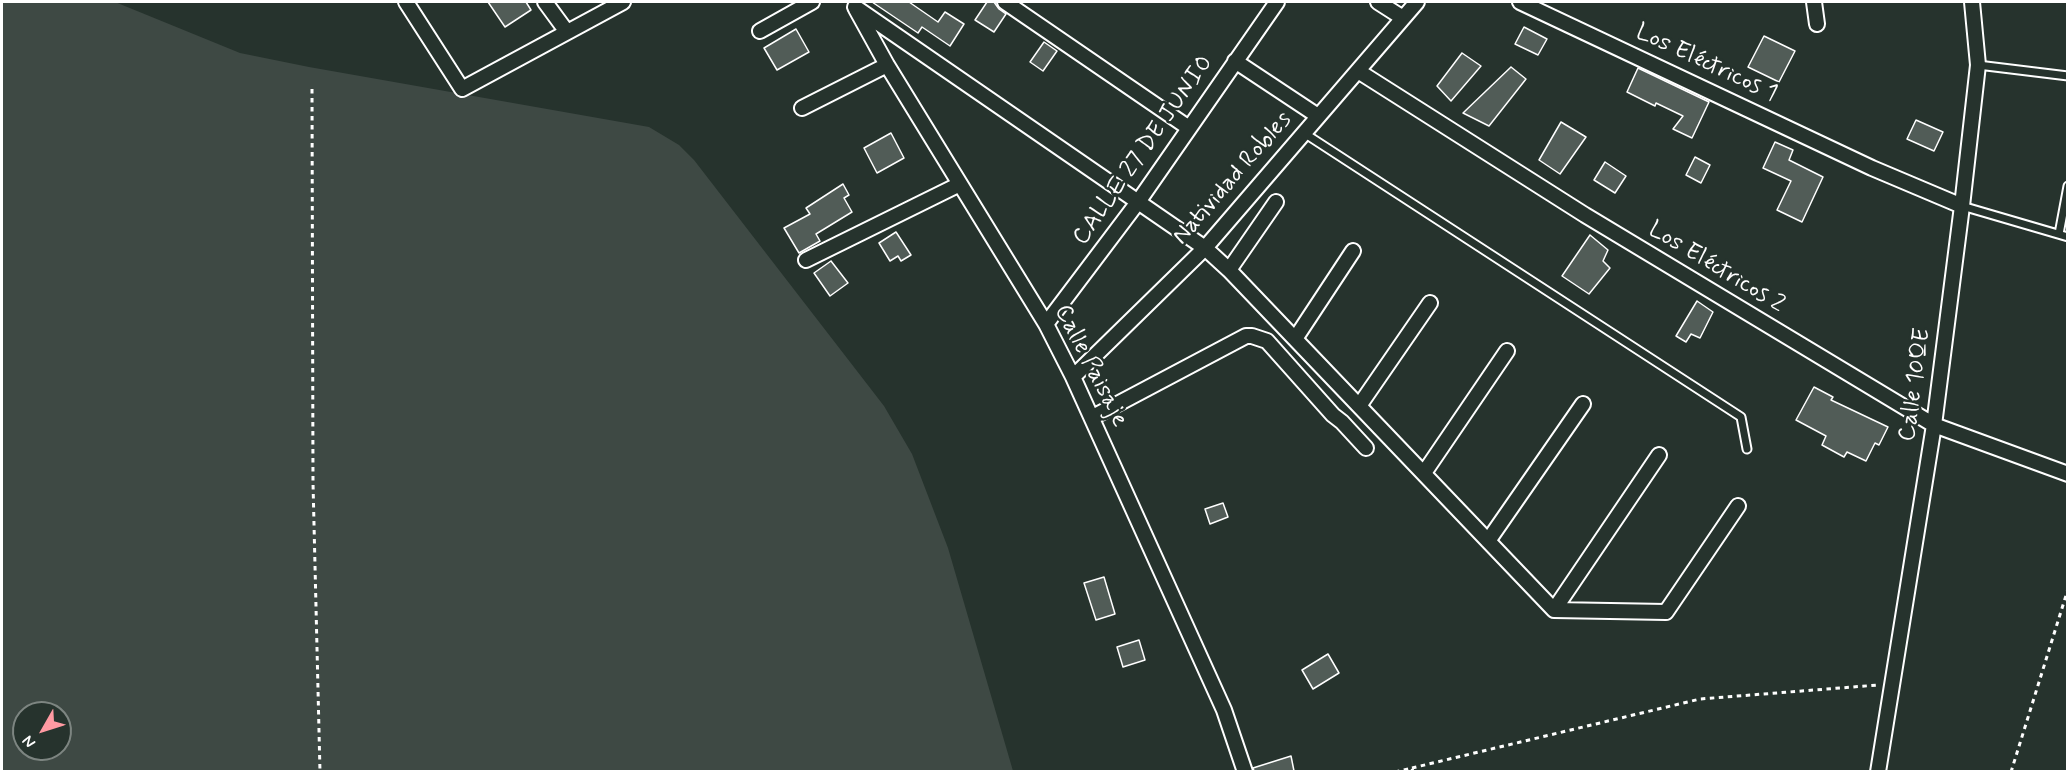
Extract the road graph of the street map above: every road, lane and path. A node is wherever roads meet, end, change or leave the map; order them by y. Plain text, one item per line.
1 (406, 2) edge
2 (545, 2) edge
3 (623, 2) edge
4 (812, 2) edge
5 (1005, 2) edge
6 (1276, 2) edge
7 (1378, 2) edge
8 (1417, 2) edge
9 (1520, 2) edge
10 (1814, 2) edge
11 (1972, 2) edge
12 (854, 4) edge
13 (1403, 18) junction
14 (1817, 24) dead end
15 (760, 31) dead end
16 (567, 32) junction
17 (1235, 61) junction
18 (887, 65) junction
19 (1978, 65) junction
20 (1358, 70) junction
21 (2067, 76) edge
22 (312, 88) dead end
23 (802, 108) dead end
24 (1318, 116) junction
25 (1189, 128) junction
26 (1304, 133) junction
27 (960, 184) junction
28 (2067, 186) edge
29 (1138, 202) junction
30 (1276, 202) dead end
31 (1962, 206) junction
32 (2058, 234) junction
33 (2067, 237) edge
34 (1205, 249) junction
35 (1353, 251) dead end
36 (806, 260) dead end
37 (1229, 270) junction
38 (1430, 303) dead end
39 (1046, 324) junction
40 (1295, 339) junction
41 (1507, 351) dead end
42 (1073, 377) junction
43 (1583, 404) dead end
44 (1359, 406) junction
45 (1093, 417) junction
46 (1934, 425) junction
47 (1365, 448) dead end
48 (1747, 449) dead end
49 (1659, 455) dead end
50 (1424, 474) junction
51 (2067, 474) edge
52 (1738, 506) dead end
53 (1488, 542) junction
54 (2067, 589) edge
55 (1554, 610) junction
56 (1892, 684) junction
57 (1412, 770) edge
58 (320, 771) edge
59 (1245, 771) edge
60 (1395, 771) edge
61 (1878, 771) edge
62 (2011, 771) edge

1 - 16 street
2 - 16 street
3 - 16 street
4 - 15 street
5 - 25 street
6 - 17 street, CALLE 27 DE JUNIO
7 - 13 street
8 - 13 street, Natividad Robles
9 - 31 street, Los Eléctricos 1
10 - 14 street
11 - 19 street, Calle 10QE
12 - 18 street, Calle Paisaje
12 - 29 street
13 - 20 street, Natividad Robles
17 - 24 street
17 - 25 street, CALLE 27 DE JUNIO
18 - 23 street
18 - 27 street, Calle Paisaje
19 - 21 lane
19 - 31 street, Calle 10QE
20 - 24 street, Natividad Robles
20 - 46 street, Los Eléctricos 2
22 - 58 path
24 - 26 street, Natividad Robles
25 - 29 street, CALLE 27 DE JUNIO
26 - 34 street, Natividad Robles
26 - 48 lane
27 - 36 street
27 - 39 street, Calle Paisaje
28 - 32 lane
29 - 34 street
29 - 39 street, CALLE 27 DE JUNIO
30 - 37 street
31 - 32 lane
31 - 46 street, Calle 10QE
32 - 33 lane
34 - 37 street
34 - 42 street, Natividad Robles
35 - 40 street
37 - 40 street
38 - 44 street
39 - 42 street, Calle Paisaje
40 - 44 street
41 - 50 street
42 - 45 street, Calle Paisaje
43 - 53 street
44 - 50 street
45 - 47 street
45 - 59 street, Calle Paisaje
46 - 51 street, Los Eléctricos 2
46 - 56 street, Calle 10QE
49 - 55 street
50 - 53 street
52 - 55 street
53 - 55 street
54 - 62 path
56 - 57 path
56 - 61 street, Calle 10QE
57 - 60 path

